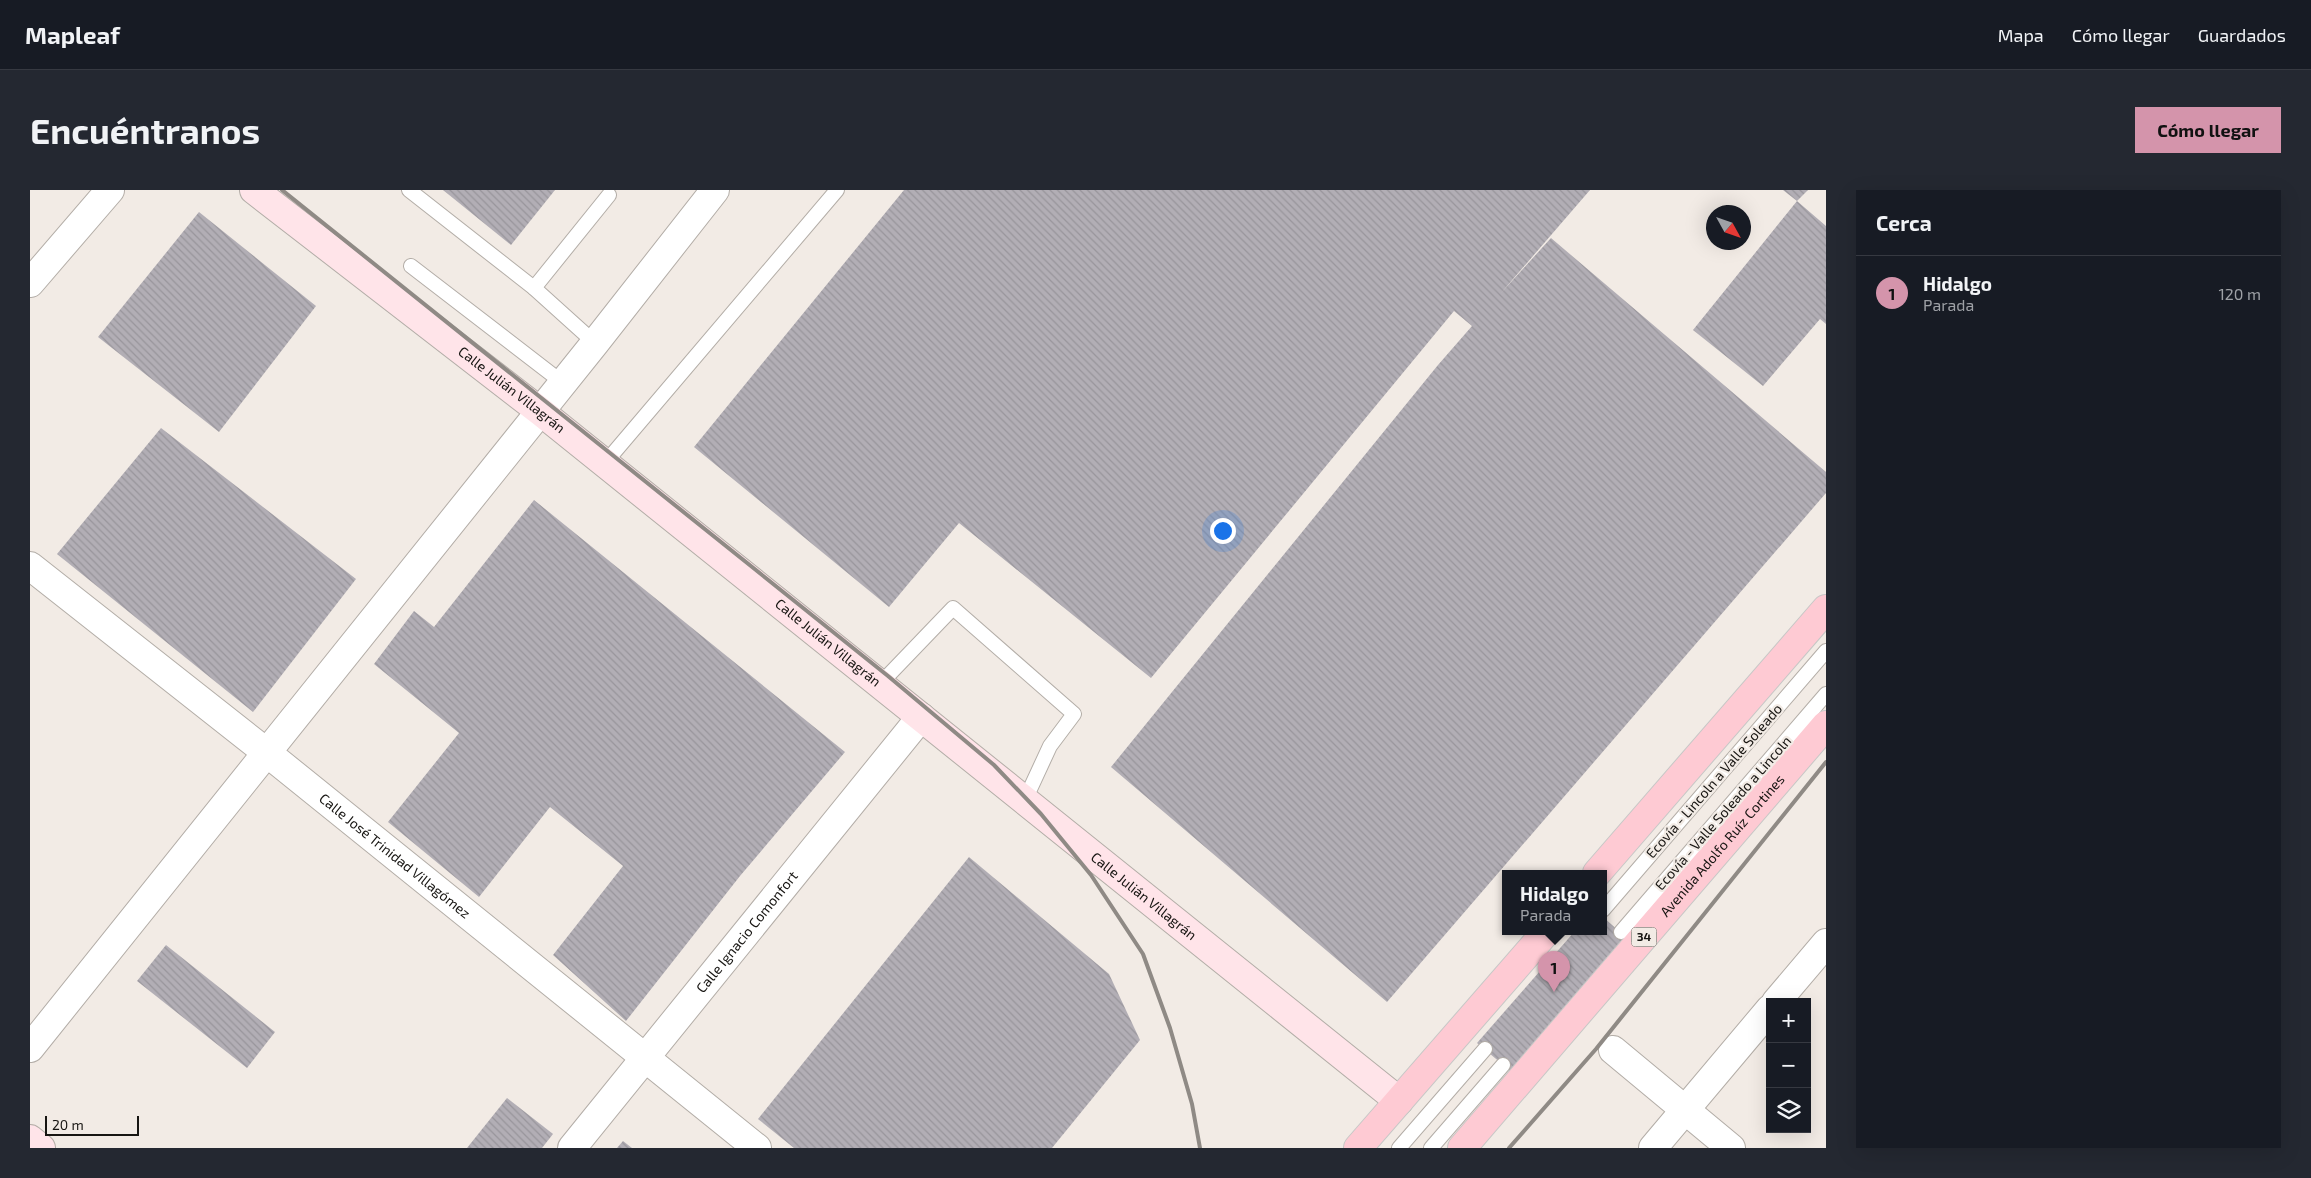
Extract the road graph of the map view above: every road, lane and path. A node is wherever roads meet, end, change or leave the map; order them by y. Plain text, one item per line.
1 (110, 190) edge
2 (254, 190) edge
3 (410, 190) edge
4 (715, 190) edge
5 (838, 190) edge
6 (609, 195) dead end
7 (411, 266) dead end
8 (30, 283) edge
9 (534, 288) junction
10 (595, 344) junction
11 (563, 383) junction
12 (541, 412) junction
13 (606, 463) junction
14 (30, 566) edge
15 (1826, 609) edge
16 (1826, 651) edge
17 (880, 684) junction
18 (1826, 694) edge
19 (921, 717) junction
20 (1826, 724) edge
21 (266, 752) junction
22 (1025, 800) junction
23 (1600, 870) edge
24 (1607, 905) edge
25 (1620, 932) dead end
26 (1544, 935) edge
27 (1826, 943) edge
28 (1779, 998) edge
29 (1766, 1014) edge
30 (30, 1048) edge
31 (1485, 1049) dead end
32 (1613, 1050) dead end
33 (646, 1057) junction
34 (1503, 1065) dead end
35 (1399, 1101) junction
36 (1685, 1109) junction
37 (30, 1139) edge
38 (41, 1148) edge
39 (572, 1148) edge
40 (757, 1148) edge
41 (1358, 1148) edge
42 (1398, 1148) edge
43 (1431, 1148) edge
44 (1462, 1148) edge
45 (1653, 1148) edge
46 (1731, 1148) edge

1 - 8 street
2 - 12 street, Calle Julián Villagrán
3 - 9 lane
4 - 10 street
5 - 13 lane
6 - 9 lane
7 - 11 lane
9 - 10 lane
10 - 11 street
11 - 12 street
12 - 13 street, Calle Julián Villagrán
12 - 21 street
13 - 17 street, Calle Julián Villagrán
14 - 21 street, Calle José Trinidad Villagómez
15 - 23 main road
16 - 24 lane, Ecovía - Lincoln a Valle Soleado
17 - 19 street, Calle Julián Villagrán
17 - 22 lane
18 - 25 lane, Ecovía - Valle Soleado a Lincoln
19 - 22 street, Calle Julián Villagrán
19 - 33 street, Calle Ignacio Comonfort
20 - 44 main road, Avenida Adolfo Ruíz Cortines / 34
21 - 30 street
21 - 33 street, Calle José Trinidad Villagómez
22 - 35 street, Calle Julián Villagrán
26 - 35 main road
27 - 28 street
29 - 36 street
31 - 42 lane
32 - 36 street
33 - 39 street, Calle Ignacio Comonfort
33 - 40 street, Calle José Trinidad Villagómez
34 - 43 lane
35 - 41 main road
36 - 45 street
36 - 46 street
37 - 38 street

